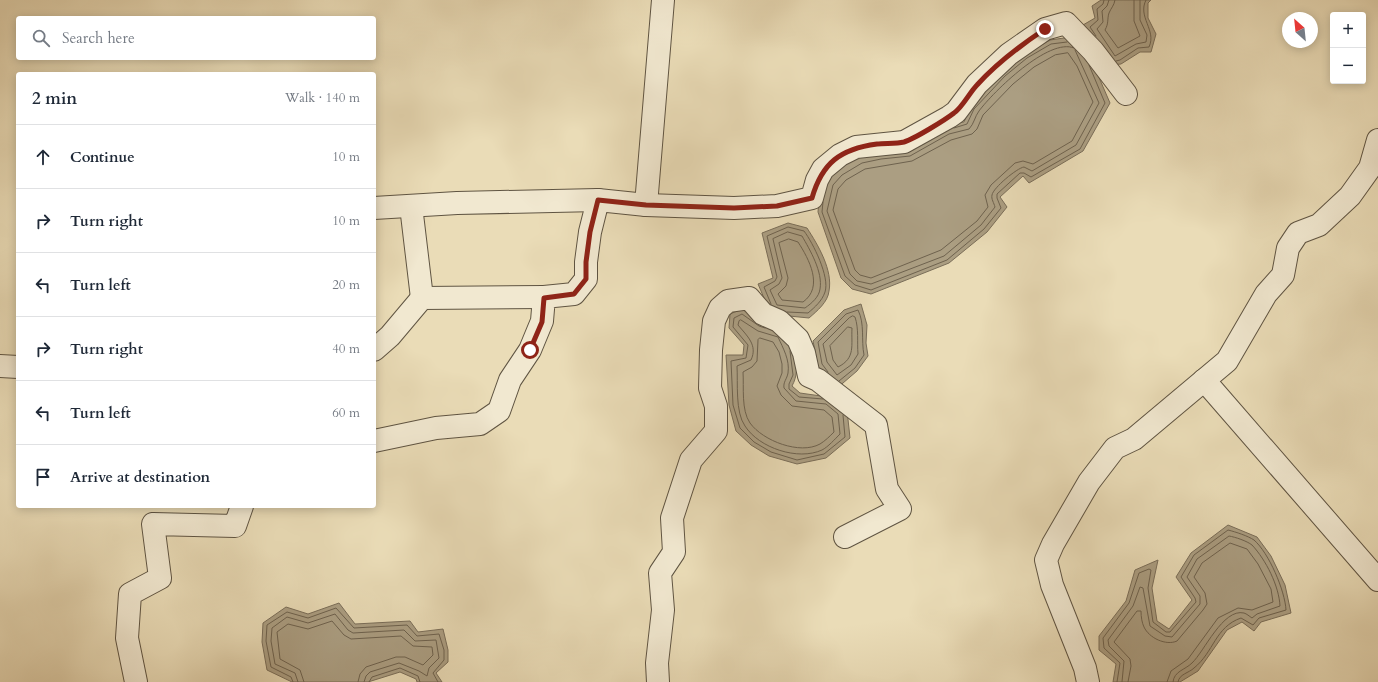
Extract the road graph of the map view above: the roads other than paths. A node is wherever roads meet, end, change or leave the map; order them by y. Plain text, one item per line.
1 (663, 0) edge
2 (1126, 94) dead end
3 (1378, 140) edge
4 (598, 200) junction
5 (646, 205) junction
6 (411, 206) junction
7 (376, 208) edge
8 (422, 298) junction
9 (544, 298) junction
10 (376, 348) edge
11 (0, 366) edge
12 (16, 367) edge
13 (1204, 380) junction
14 (376, 441) edge
15 (241, 508) edge
16 (845, 536) dead end
17 (1378, 580) edge
18 (136, 682) edge
19 (658, 682) edge
20 (1088, 682) edge

1 - 5 street
2 - 5 street
3 - 13 street
4 - 5 street
4 - 6 street
4 - 9 street
6 - 7 street
6 - 8 street
8 - 9 street
8 - 10 street
9 - 14 street
11 - 12 street
13 - 17 street
13 - 20 street
15 - 18 street
16 - 19 street

